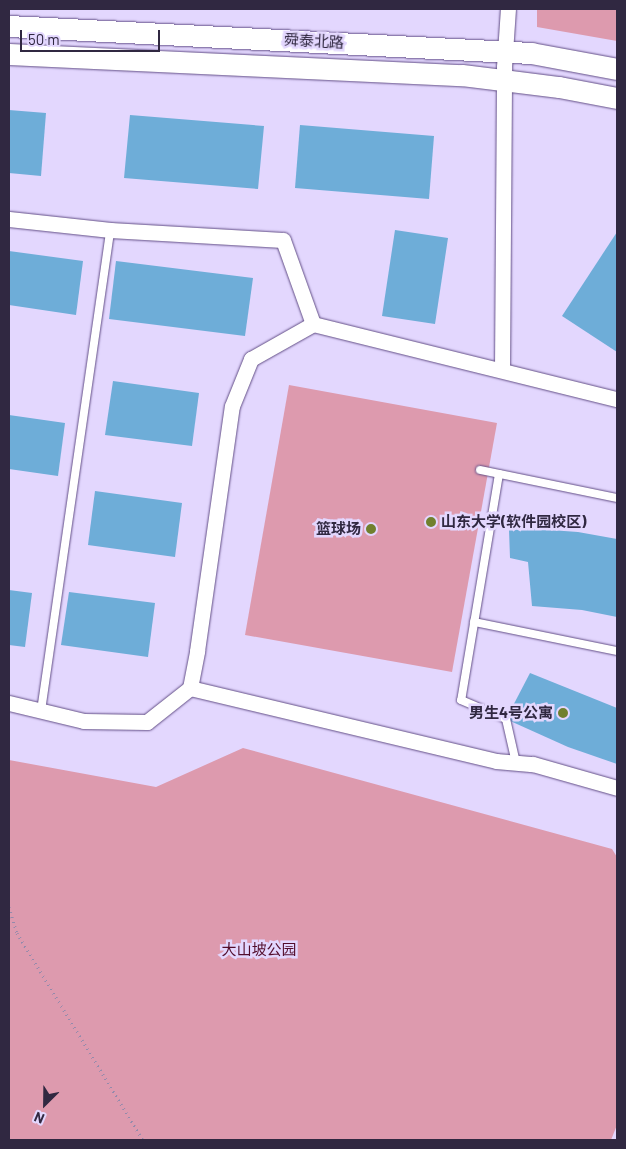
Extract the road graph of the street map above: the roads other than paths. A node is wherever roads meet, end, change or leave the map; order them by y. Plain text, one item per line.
1 (508, 9) edge
2 (9, 26) edge
3 (9, 54) edge
4 (505, 66) junction
5 (617, 69) edge
6 (617, 98) edge
7 (9, 219) edge
8 (110, 230) junction
9 (313, 324) junction
10 (502, 370) junction
11 (617, 399) edge
12 (480, 470) dead end
13 (499, 474) junction
14 (617, 498) edge
15 (474, 622) junction
16 (617, 652) edge
17 (190, 688) junction
18 (9, 704) edge
19 (40, 711) junction
20 (516, 763) junction
21 (617, 788) edge

1 - 4 street
2 - 4 main road, 舜泰北路
3 - 4 main road
4 - 5 main road, 舜泰北路
4 - 6 main road
4 - 10 street
7 - 8 street
8 - 9 street
8 - 19 lane
9 - 10 street
9 - 17 street
10 - 11 street
12 - 13 lane
13 - 14 lane
13 - 15 lane
15 - 16 lane
15 - 20 lane
17 - 19 street
17 - 20 street
18 - 19 street
20 - 21 street

